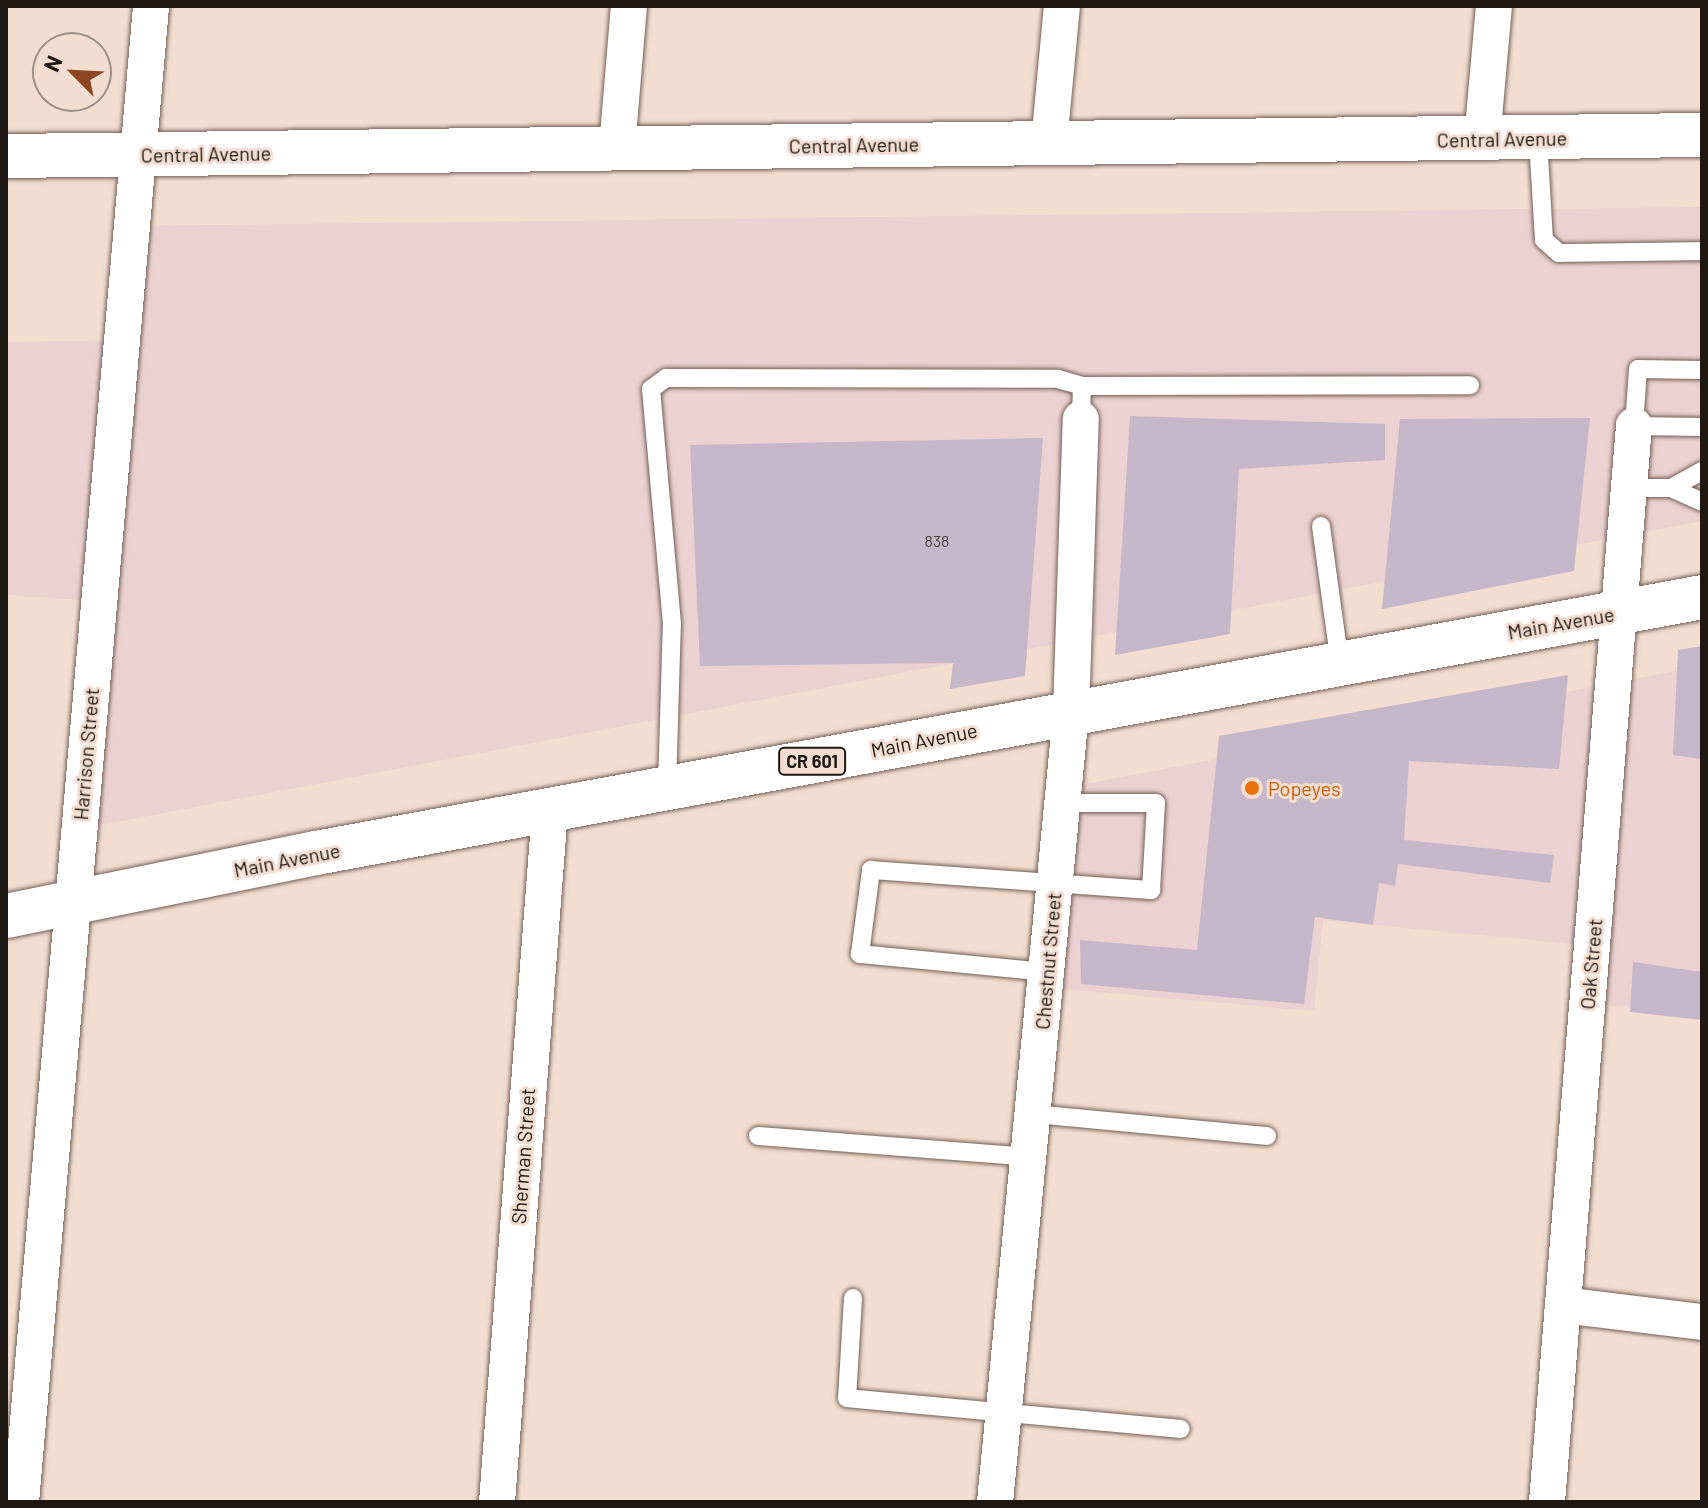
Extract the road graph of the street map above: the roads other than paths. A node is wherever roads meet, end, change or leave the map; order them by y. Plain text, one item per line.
1 (151, 6) edge
2 (629, 6) edge
3 (1062, 6) edge
4 (1494, 6) edge
5 (1702, 135) edge
6 (1538, 139) junction
7 (1482, 140) junction
8 (1049, 143) junction
9 (617, 148) junction
10 (139, 155) junction
11 (6, 156) edge
12 (1702, 251) edge
13 (1702, 370) edge
14 (1470, 385) dead end
15 (1081, 402) junction
16 (1634, 426) junction
17 (1702, 427) edge
18 (1701, 474) edge
19 (1630, 488) junction
20 (1671, 488) junction
21 (1702, 502) edge
22 (1321, 526) dead end
23 (1702, 597) edge
24 (1619, 612) junction
25 (1340, 664) junction
26 (1071, 713) junction
27 (667, 788) junction
28 (1062, 803) junction
29 (550, 810) junction
30 (1055, 884) junction
31 (73, 903) junction
32 (6, 916) edge
33 (1047, 972) junction
34 (1034, 1114) junction
35 (758, 1136) dead end
36 (1267, 1136) dead end
37 (1030, 1157) junction
38 (853, 1298) dead end
39 (1563, 1305) junction
40 (1702, 1322) edge
41 (1002, 1413) junction
42 (1181, 1429) dead end
43 (21, 1502) edge
44 (497, 1502) edge
45 (995, 1502) edge
46 (1547, 1502) edge

1 - 10 street, Harrison Street
2 - 9 street
3 - 8 street
4 - 7 street
5 - 6 main road, Central Avenue
6 - 7 main road, Central Avenue
6 - 12 lane
7 - 8 main road, Central Avenue
8 - 9 main road, Central Avenue
9 - 10 main road, Central Avenue
10 - 11 main road, Central Avenue
10 - 31 street, Harrison Street
13 - 16 lane
14 - 15 lane
15 - 26 street, Chestnut Street
15 - 27 lane
16 - 17 lane
16 - 19 street, Oak Street
18 - 20 lane
19 - 20 lane
19 - 24 street, Oak Street
20 - 21 lane
22 - 25 lane
23 - 24 main road, Main Avenue / CR 601
24 - 25 main road, Main Avenue / CR 601
24 - 39 street, Oak Street
25 - 26 main road, Main Avenue / CR 601
26 - 27 main road, Main Avenue / CR 601
26 - 28 street, Chestnut Street
27 - 29 main road, Main Avenue / CR 601
28 - 30 street, Chestnut Street
28 - 30 lane
29 - 31 main road, Main Avenue / CR 601
29 - 44 street, Sherman Street
30 - 33 street, Chestnut Street
30 - 33 lane
31 - 32 main road, Main Avenue / CR 601
31 - 43 street, Harrison Street
33 - 34 street, Chestnut Street
34 - 36 lane
34 - 37 street, Chestnut Street
35 - 37 lane
37 - 41 street, Chestnut Street
38 - 41 lane
39 - 40 street
39 - 46 street, Oak Street
41 - 42 lane
41 - 45 street, Chestnut Street

